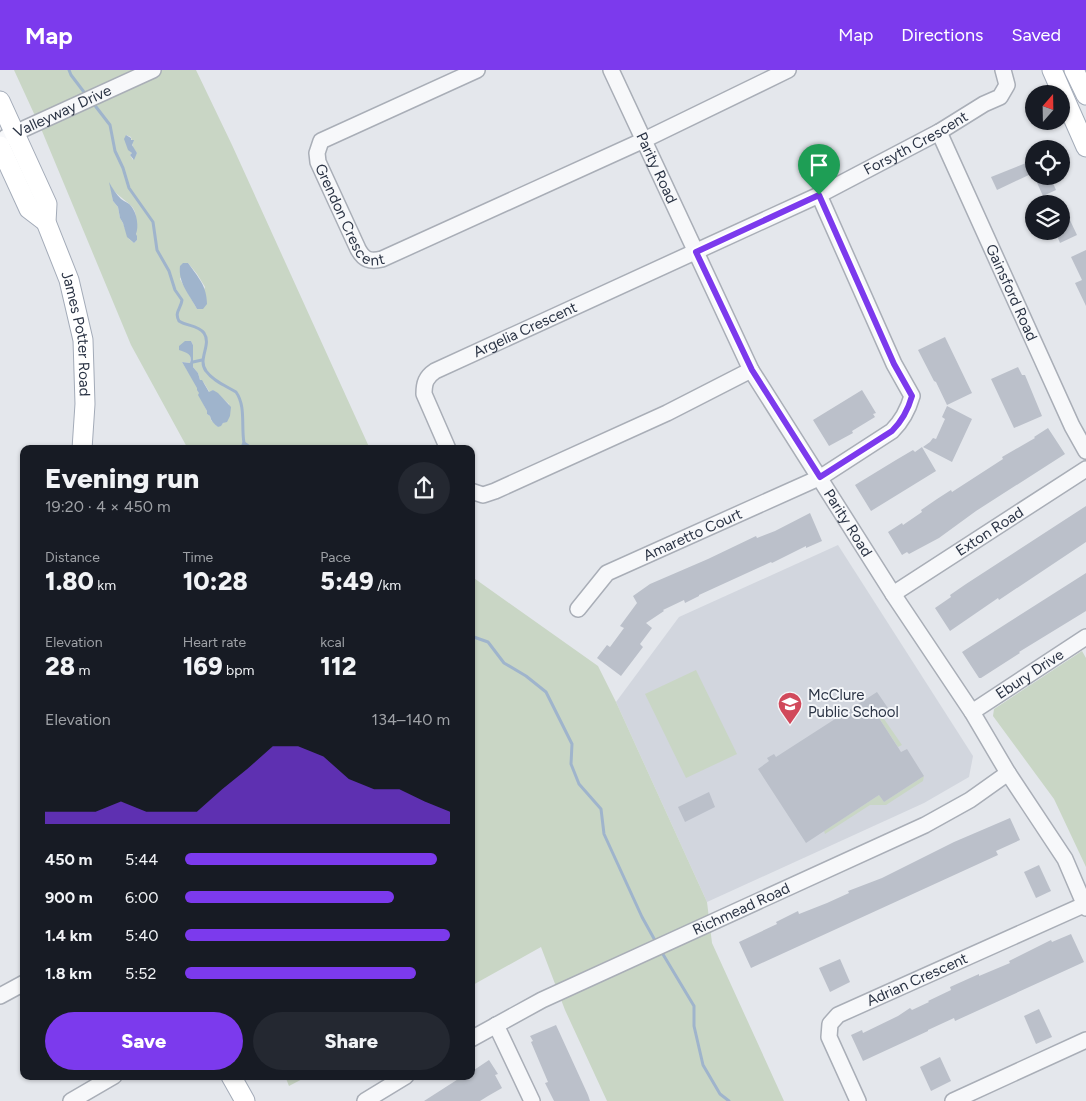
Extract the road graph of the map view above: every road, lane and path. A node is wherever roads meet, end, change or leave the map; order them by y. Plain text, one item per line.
1 (153, 70) edge
2 (477, 70) edge
3 (611, 70) edge
4 (788, 70) edge
5 (1003, 70) edge
6 (1052, 70) edge
7 (1074, 70) edge
8 (1086, 95) edge
9 (0, 101) edge
10 (939, 132) junction
11 (8, 137) edge
12 (644, 140) junction
13 (0, 146) edge
14 (1086, 147) edge
15 (819, 195) junction
16 (46, 222) junction
17 (696, 252) junction
18 (752, 370) junction
19 (82, 445) edge
20 (446, 445) edge
21 (1086, 451) edge
22 (1086, 469) edge
23 (820, 477) junction
24 (475, 492) edge
25 (893, 594) junction
26 (578, 609) dead end
27 (1086, 637) edge
28 (972, 712) junction
29 (1008, 773) junction
30 (1085, 905) edge
31 (20, 985) edge
32 (0, 996) edge
33 (496, 1024) junction
34 (475, 1037) edge
35 (1086, 1040) edge
36 (107, 1080) edge
37 (233, 1080) edge
38 (400, 1080) edge
39 (373, 1099) edge
40 (71, 1101) edge
41 (245, 1101) edge
42 (532, 1101) edge
43 (858, 1101) edge
44 (953, 1101) edge

1 - 11 street, Valleyway Drive
2 - 12 street, Grendon Crescent
3 - 12 street, Parity Road
4 - 12 street
5 - 10 street, Forsyth Crescent
6 - 14 main road
7 - 8 main road
9 - 11 main road, James Potter Road
10 - 15 street, Forsyth Crescent
10 - 21 street, Gainsford Road
11 - 16 main road, James Potter Road
12 - 17 street, Parity Road
13 - 16 main road, James Potter Road
15 - 17 street, Forsyth Crescent
15 - 23 street, Amaretto Court
16 - 19 main road, James Potter Road
17 - 18 street, Parity Road
17 - 20 street, Argelia Crescent
18 - 23 street, Parity Road
18 - 24 street
22 - 25 street, Exton Road
23 - 25 street, Parity Road
23 - 26 street, Amaretto Court
25 - 28 street, Parity Road
27 - 28 street, Ebury Drive
28 - 29 street, Parity Road
29 - 30 street, Parity Road
29 - 33 street, Richmead Road
30 - 43 street, Adrian Crescent
31 - 32 street
33 - 34 street, Richmead Road
33 - 42 street
35 - 44 street
36 - 40 street
37 - 41 main road
38 - 39 street

